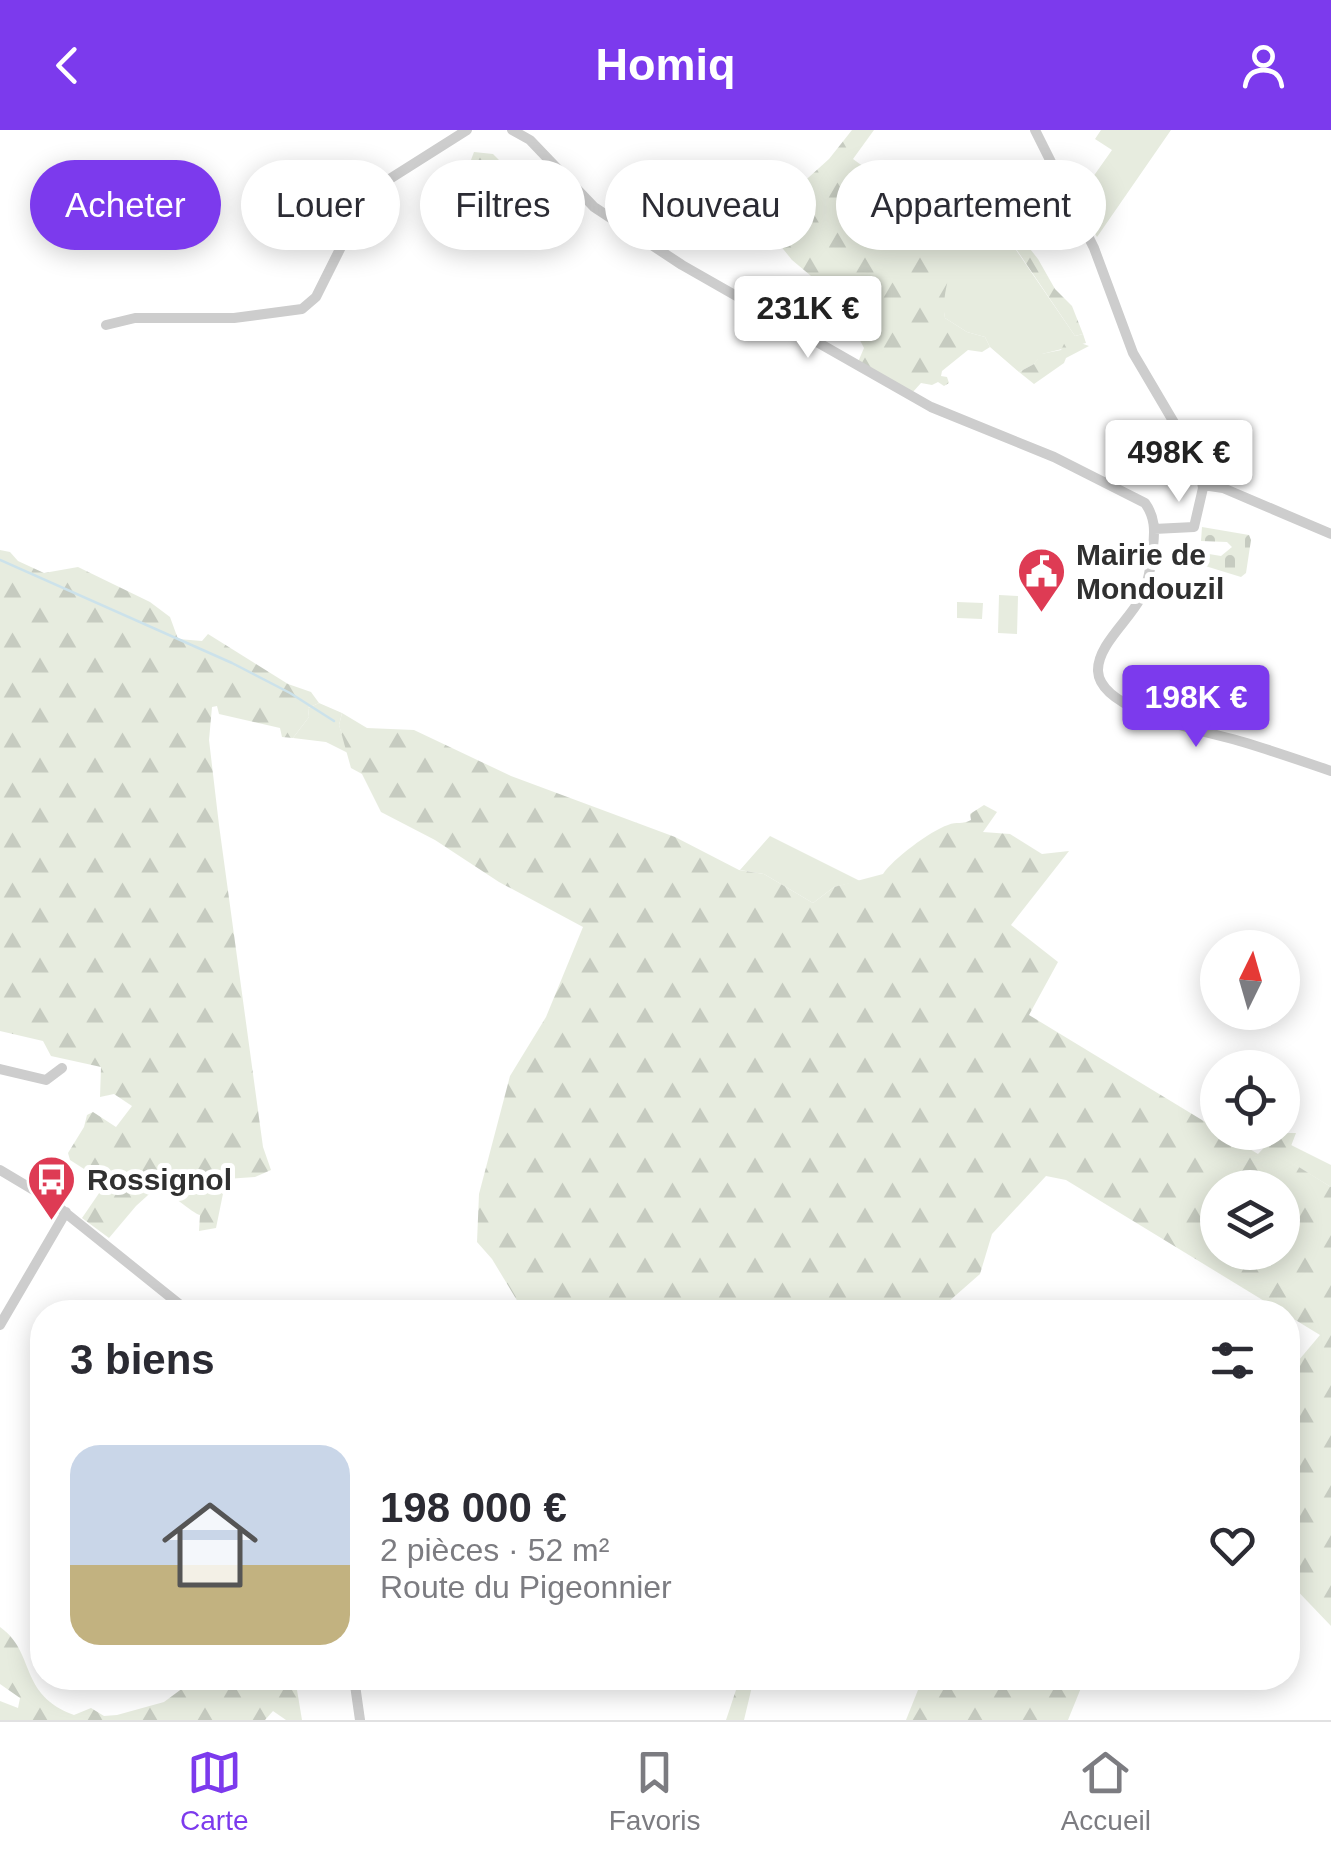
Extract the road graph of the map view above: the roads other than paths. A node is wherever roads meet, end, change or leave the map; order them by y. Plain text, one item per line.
1 (467, 130) edge
2 (512, 130) edge
3 (1035, 130) edge
4 (106, 325) dead end
5 (1203, 481) junction
6 (1154, 529) junction
7 (1331, 534) edge
8 (1331, 771) edge
9 (62, 1068) dead end
10 (0, 1070) edge
11 (0, 1170) edge
12 (66, 1212) junction
13 (174, 1300) edge
14 (0, 1325) edge
15 (356, 1690) edge
16 (360, 1720) edge

1 - 4 street
2 - 6 street
3 - 5 street
5 - 6 street
5 - 7 street
6 - 8 street
9 - 10 street
11 - 12 street
12 - 13 street
12 - 14 street
15 - 16 street

